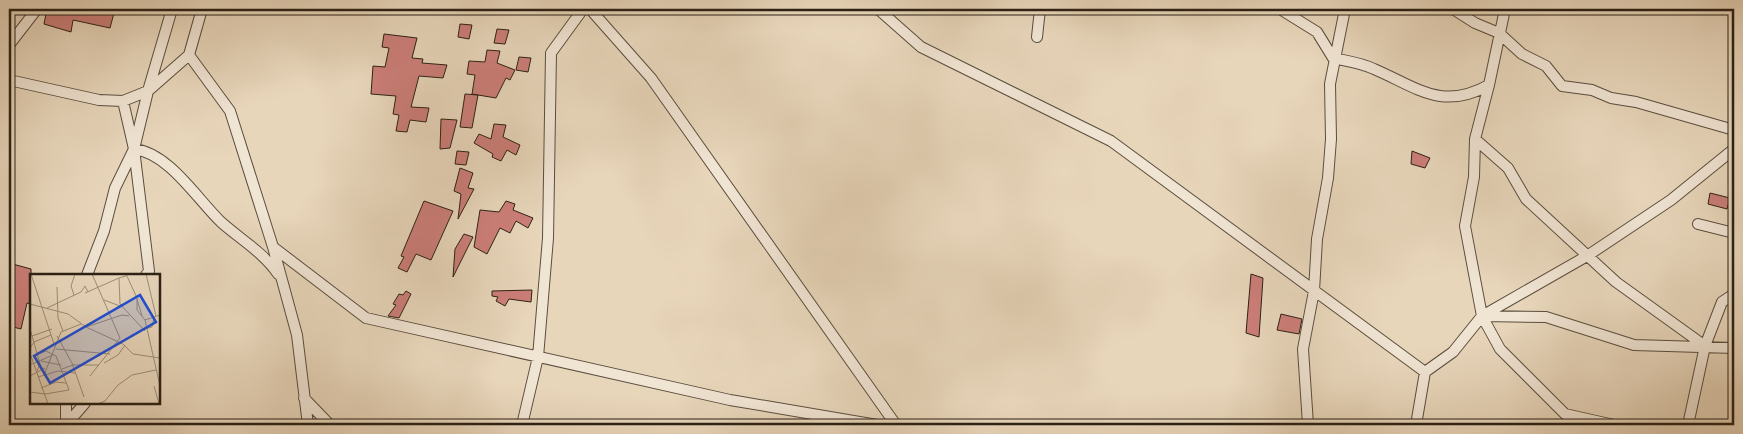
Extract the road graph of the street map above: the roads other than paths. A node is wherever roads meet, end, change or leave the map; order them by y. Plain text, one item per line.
1 (36, 9) edge
2 (172, 9) edge
3 (202, 9) edge
4 (583, 9) edge
5 (590, 9) edge
6 (878, 9) edge
7 (1040, 9) edge
8 (1280, 9) edge
9 (1345, 9) edge
10 (1453, 9) edge
11 (1505, 9) edge
12 (1499, 34) junction
13 (1037, 37) dead end
14 (9, 45) edge
15 (188, 55) junction
16 (1333, 58) junction
17 (9, 80) edge
18 (1489, 85) junction
19 (148, 91) junction
20 (123, 101) junction
21 (1734, 130) edge
22 (1475, 139) junction
23 (134, 149) junction
24 (1734, 149) edge
25 (1698, 224) dead end
26 (1734, 233) edge
27 (273, 247) junction
28 (1587, 256) junction
29 (87, 274) edge
30 (147, 274) edge
31 (283, 287) junction
32 (1314, 290) junction
33 (1734, 294) edge
34 (1482, 316) junction
35 (1705, 346) junction
36 (1734, 348) edge
37 (538, 357) junction
38 (1425, 372) junction
39 (304, 398) junction
40 (66, 404) edge
41 (84, 404) edge
42 (66, 425) edge
43 (308, 425) edge
44 (330, 425) edge
45 (522, 425) edge
46 (877, 425) edge
47 (896, 425) edge
48 (1308, 425) edge
49 (1416, 425) edge
50 (1614, 425) edge
51 (1688, 425) edge

1 - 14 street
2 - 19 street
3 - 15 street
4 - 37 street
5 - 47 street
6 - 32 street
7 - 13 street
8 - 16 street
9 - 16 street
10 - 12 street
11 - 12 street
12 - 18 street
12 - 21 street
15 - 19 street
15 - 27 street
16 - 18 street
16 - 32 street
17 - 20 street
18 - 22 street
19 - 20 street
19 - 23 street
20 - 23 street
22 - 28 street
22 - 34 street
23 - 29 street
23 - 30 street
23 - 31 street
24 - 28 street
25 - 26 street
27 - 31 street
27 - 37 street
28 - 34 street
28 - 35 street
31 - 39 street
32 - 38 street
32 - 48 street
33 - 35 street
34 - 35 street
34 - 38 street
34 - 50 street
35 - 36 street
35 - 51 street
37 - 45 street
37 - 46 street
38 - 49 street
39 - 43 street
39 - 44 street
40 - 42 street
41 - 42 street

